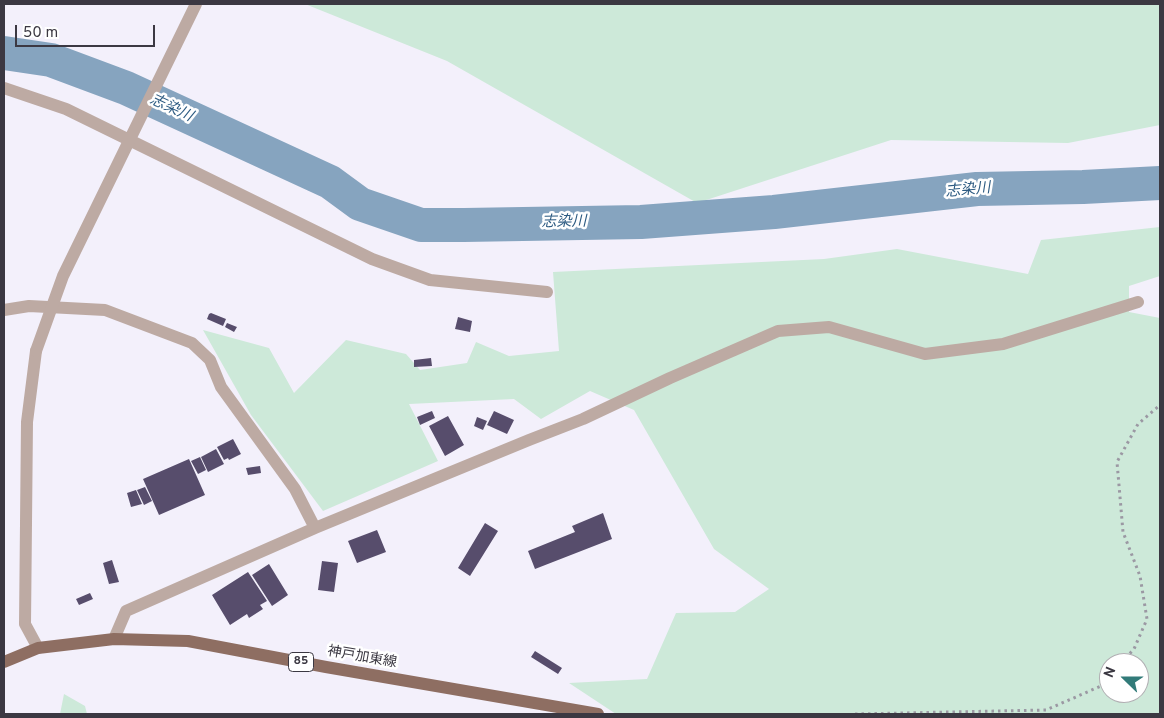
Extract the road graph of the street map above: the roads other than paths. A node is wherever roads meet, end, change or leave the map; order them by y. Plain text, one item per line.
1 (196, 4) edge
2 (4, 88) edge
3 (547, 292) dead end
4 (1138, 302) dead end
5 (4, 310) edge
6 (315, 528) junction
7 (114, 639) junction
8 (38, 648) junction
9 (4, 662) edge
10 (598, 714) edge

1 - 8 street, bridge
2 - 3 street
4 - 6 street
5 - 6 street
6 - 7 street
7 - 8 main road, 神戸加東線 / 85
7 - 10 main road, 神戸加東線 / 85
8 - 9 main road, 神戸加東線 / 85

